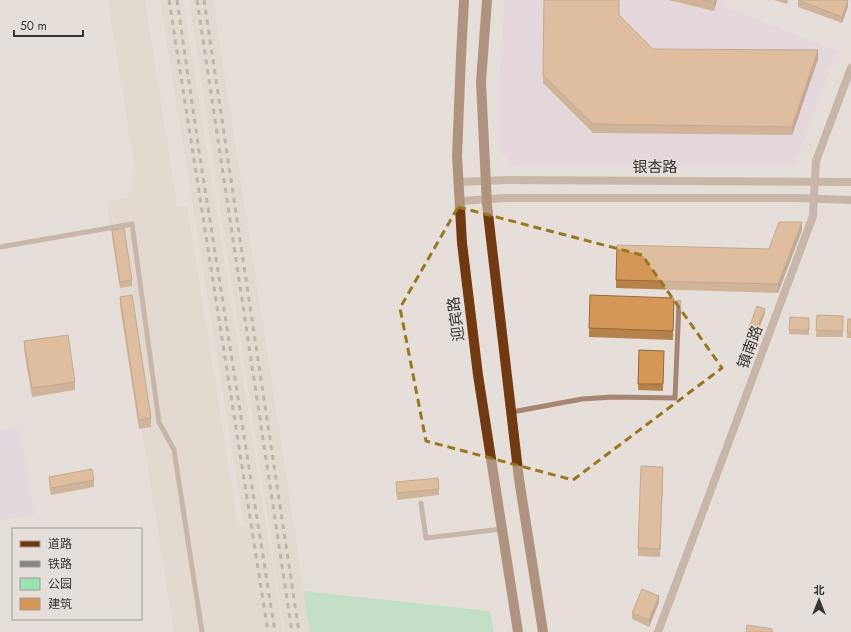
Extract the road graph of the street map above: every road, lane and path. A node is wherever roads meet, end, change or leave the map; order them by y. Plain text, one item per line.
1 (464, 0) edge
2 (487, 0) edge
3 (851, 68) edge
4 (486, 180) junction
5 (459, 182) junction
6 (815, 182) junction
7 (851, 182) edge
8 (487, 199) junction
9 (814, 199) junction
10 (851, 200) edge
11 (460, 201) junction
12 (0, 247) edge
13 (679, 302) dead end
14 (512, 412) junction
15 (421, 503) dead end
16 (502, 529) junction
17 (202, 632) edge
18 (518, 632) edge
19 (543, 632) edge
20 (658, 632) edge

1 - 5 main road, 迎宾路
2 - 4 main road
3 - 6 street, 镇南路
4 - 5 street, 银杏路
4 - 6 street, 银杏路
4 - 8 main road
5 - 11 main road, 迎宾路
6 - 7 street, 银杏路
6 - 9 street, 镇南路
8 - 9 street
8 - 11 street
8 - 14 main road
9 - 10 street
9 - 20 street, 镇南路
11 - 16 main road, 迎宾路
12 - 17 lane
13 - 14 lane
14 - 19 main road
15 - 16 lane
16 - 18 main road, 迎宾路

